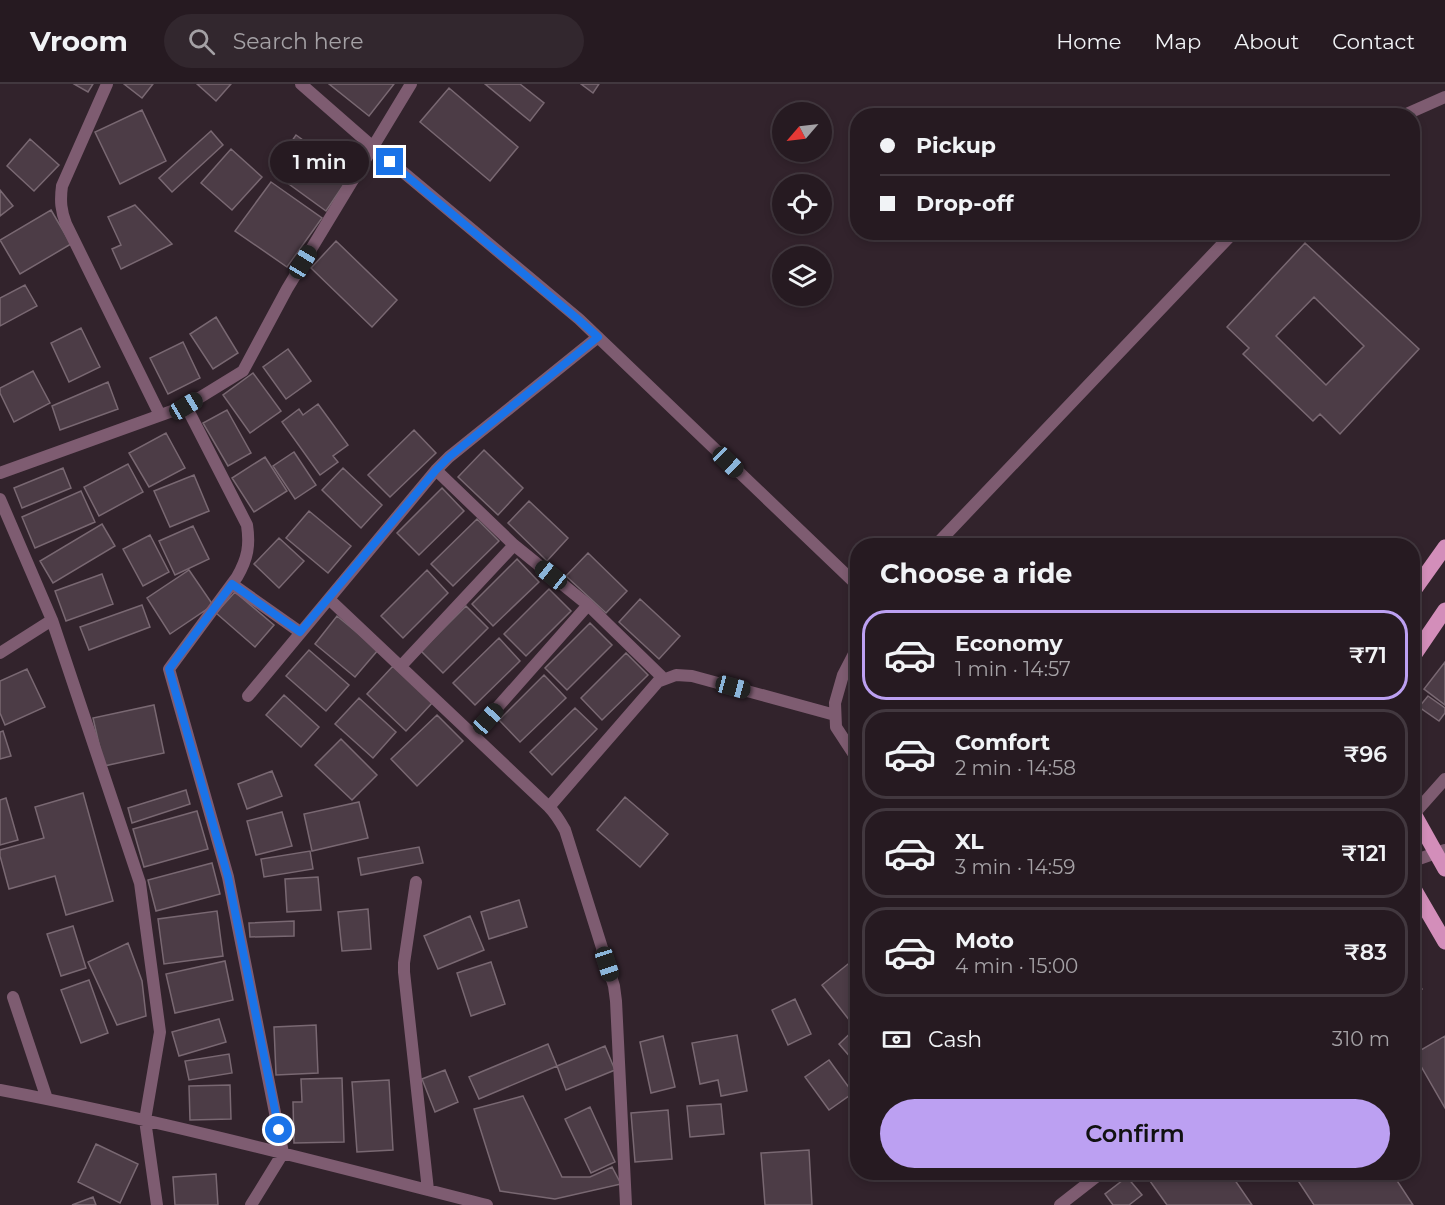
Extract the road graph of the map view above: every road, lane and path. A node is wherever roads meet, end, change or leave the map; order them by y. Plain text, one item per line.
1 (107, 84) edge
2 (302, 84) edge
3 (411, 84) edge
4 (1445, 97) edge
5 (1420, 108) edge
6 (373, 147) junction
7 (1226, 240) edge
8 (598, 337) junction
9 (186, 406) junction
10 (160, 415) junction
11 (436, 470) junction
12 (0, 473) edge
13 (0, 500) edge
14 (943, 538) edge
15 (514, 545) junction
16 (1445, 547) edge
17 (850, 578) edge
18 (1420, 582) edge
19 (232, 584) junction
20 (329, 598) junction
21 (588, 605) junction
22 (1445, 610) edge
23 (52, 620) junction
24 (300, 632) junction
25 (1420, 647) edge
26 (0, 653) edge
27 (850, 661) edge
28 (401, 666) junction
29 (662, 677) junction
30 (248, 696) dead end
31 (836, 715) junction
32 (473, 735) junction
33 (850, 750) edge
34 (1445, 779) edge
35 (1420, 806) edge
36 (549, 807) junction
37 (1420, 826) edge
38 (1445, 850) edge
39 (1420, 859) edge
40 (1445, 869) edge
41 (416, 882) dead end
42 (1420, 898) edge
43 (1445, 942) edge
44 (13, 997) dead end
45 (0, 1090) edge
46 (47, 1099) junction
47 (145, 1120) junction
48 (283, 1153) junction
49 (1092, 1180) edge
50 (428, 1190) junction
51 (157, 1205) edge
52 (251, 1205) edge
53 (487, 1205) edge
54 (626, 1205) edge
55 (1060, 1205) edge

1 - 10 street
2 - 6 street
3 - 6 street
4 - 5 street
6 - 8 street
6 - 9 street
7 - 14 street
8 - 11 street
8 - 17 street
9 - 10 street
9 - 19 street
10 - 12 street
11 - 15 street
11 - 20 street
13 - 23 street
15 - 21 street
15 - 28 street
16 - 18 main road
19 - 24 street
19 - 48 street
20 - 24 street
20 - 28 street
21 - 29 street
21 - 32 street
22 - 25 main road
23 - 26 street
23 - 47 street
24 - 30 street
27 - 31 street
28 - 32 street
29 - 31 street
29 - 36 street
31 - 33 street
32 - 36 street
34 - 35 street
36 - 54 street
37 - 40 main road, bridge
38 - 39 street
41 - 50 street
42 - 43 main road
44 - 46 street
45 - 46 street
46 - 47 street
47 - 48 street
47 - 51 street
48 - 50 street
48 - 52 street
49 - 55 street
50 - 53 street

